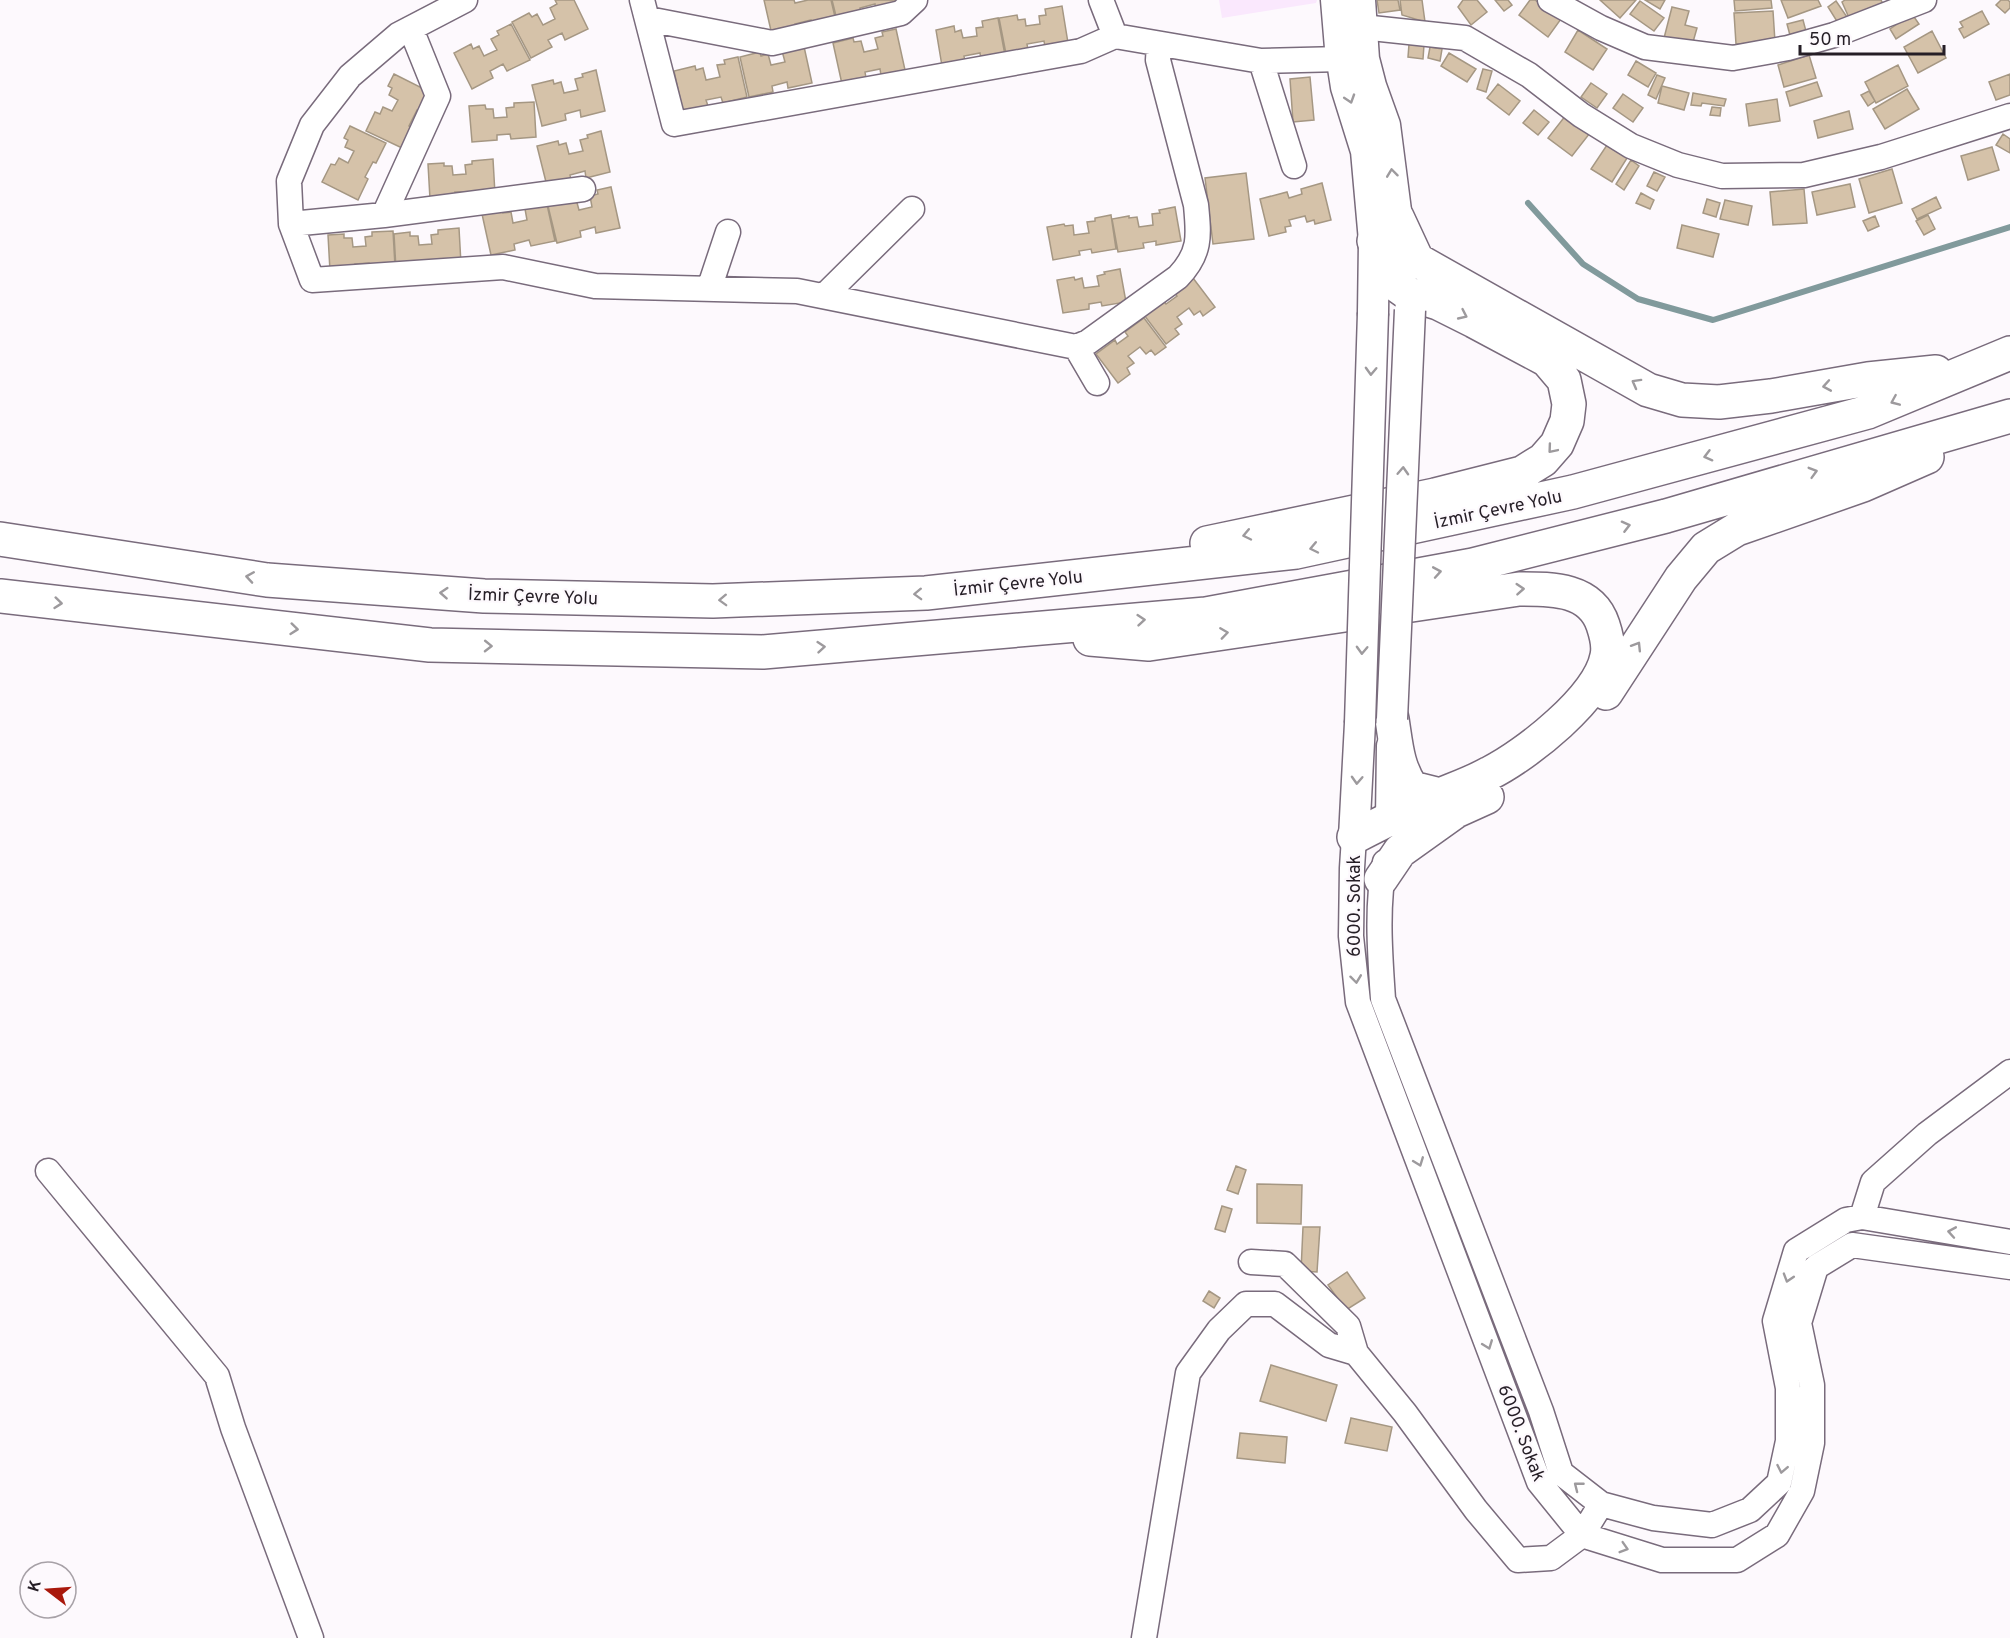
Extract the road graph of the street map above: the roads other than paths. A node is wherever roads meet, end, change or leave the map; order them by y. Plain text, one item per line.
1 (465, 0) edge
2 (915, 0) edge
3 (1101, 0) edge
4 (1336, 0) edge
5 (1550, 0) edge
6 (1911, 2) edge
7 (645, 10) edge
8 (1361, 13) edge
9 (411, 28) junction
10 (1115, 36) junction
11 (1159, 44) junction
12 (1342, 59) junction
13 (1261, 61) junction
14 (2010, 116) edge
15 (1294, 166) dead end
16 (583, 189) dead end
17 (912, 209) dead end
18 (384, 215) junction
19 (1397, 217) junction
20 (291, 224) junction
21 (728, 232) dead end
22 (1374, 241) junction
23 (1437, 273) junction
24 (709, 289) junction
25 (1405, 290) junction
26 (824, 296) junction
27 (1373, 313) junction
28 (1076, 347) junction
29 (2010, 352) edge
30 (1968, 369) junction
31 (1096, 384) dead end
32 (2010, 416) edge
33 (2010, 421) edge
34 (0, 539) edge
35 (997, 586) junction
36 (0, 596) edge
37 (999, 632) junction
38 (1392, 719) junction
39 (1448, 803) junction
40 (1390, 827) junction
41 (1354, 837) junction
42 (1381, 879) junction
43 (2010, 1072) edge
44 (48, 1171) dead end
45 (1862, 1217) junction
46 (2010, 1242) edge
47 (1251, 1262) dead end
48 (2010, 1267) edge
49 (1356, 1353) junction
50 (1601, 1504) junction
51 (1582, 1535) junction
52 (311, 1638) edge
53 (1144, 1638) edge

1 - 9 street
2 - 7 street
3 - 10 street
4 - 12 main road
5 - 6 street
7 - 10 street
8 - 14 street
19 -> 8 main road
9 - 18 street
9 - 20 street
10 - 11 street
11 - 13 street
11 - 28 street
12 - 13 street
12 -> 22 main road
13 - 15 street
16 - 18 street
17 - 26 street
18 - 20 street
19 - 23 highway
19 - 25 main road
20 - 24 street
21 - 24 street
22 - 25 highway
22 - 27 main road
23 - 25 highway
30 -> 23 highway
24 - 26 street
25 - 27 highway
25 -> 35 highway
38 -> 25 main road, bridge
26 - 28 street
27 -> 41 main road, bridge
28 - 31 street
29 - 30 highway, İzmir Çevre Yolu
30 -> 35 highway, İzmir Çevre Yolu
37 -> 32 highway
39 -> 33 highway
35 -> 34 highway, İzmir Çevre Yolu
36 -> 37 highway
37 -> 39 highway
38 - 39 highway
38 - 40 main road
39 - 40 highway
39 - 42 highway
40 - 41 highway
40 - 42 street, 6000. Sokak
41 -> 51 street, 6000. Sokak
50 -> 42 street, 6000. Sokak
43 - 45 street
44 - 52 street
46 -> 45 street, 6000. Sokak
45 -> 50 street, 6000. Sokak
47 - 49 street
51 -> 48 street
49 - 51 street
49 - 53 street
50 - 51 street

